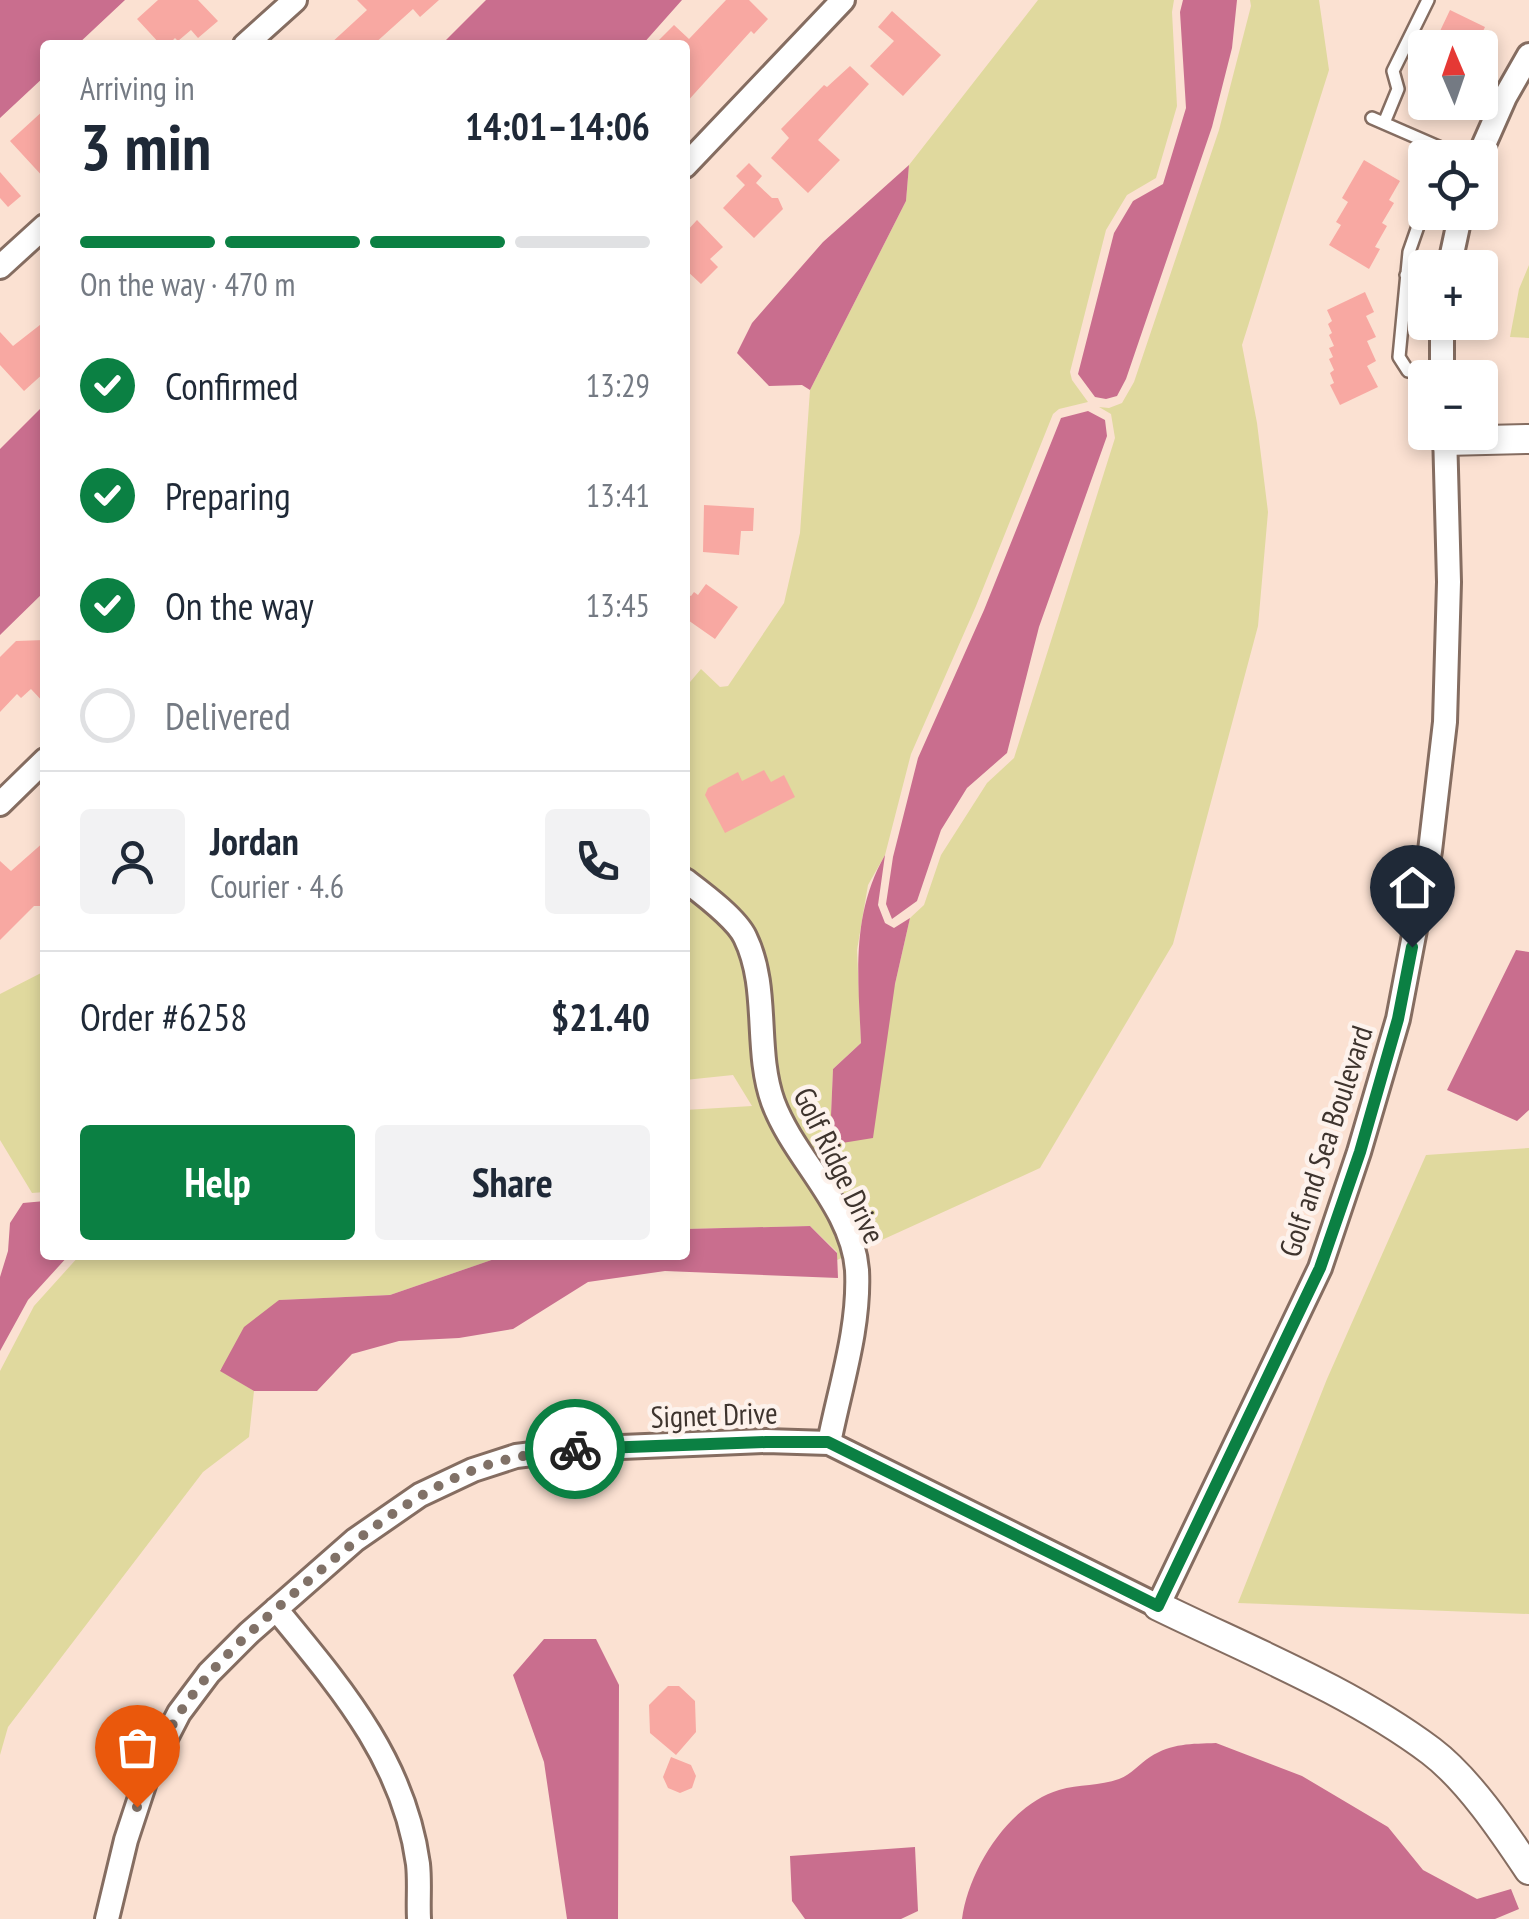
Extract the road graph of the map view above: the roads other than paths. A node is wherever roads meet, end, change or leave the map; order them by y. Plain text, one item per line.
1 (295, 0) edge
2 (843, 0) edge
3 (1428, 0) edge
4 (251, 40) edge
5 (1529, 56) edge
6 (1422, 140) edge
7 (1486, 140) edge
8 (690, 161) edge
9 (40, 230) edge
10 (1415, 230) edge
11 (0, 266) edge
12 (1406, 275) joint
13 (1408, 371) edge
14 (1498, 438) edge
15 (1529, 438) edge
16 (1445, 450) edge
17 (40, 765) edge
18 (0, 804) edge
19 (690, 884) edge
20 (828, 1442) junction
21 (1158, 1606) junction
22 (276, 1609) junction
23 (1529, 1870) edge
24 (106, 1919) edge
25 (419, 1919) edge

1 - 4 street
2 - 8 street
3 - 6 lane
5 - 7 street
9 - 11 street
10 - 12 lane
12 - 13 lane
14 - 15 street
16 - 21 street, Golf and Sea Boulevard
17 - 18 street
19 - 20 street, Golf Ridge Drive
20 - 21 street, Signet Drive
20 - 22 street, Signet Drive
21 - 23 street
22 - 24 street, Signet Drive
22 - 25 street

